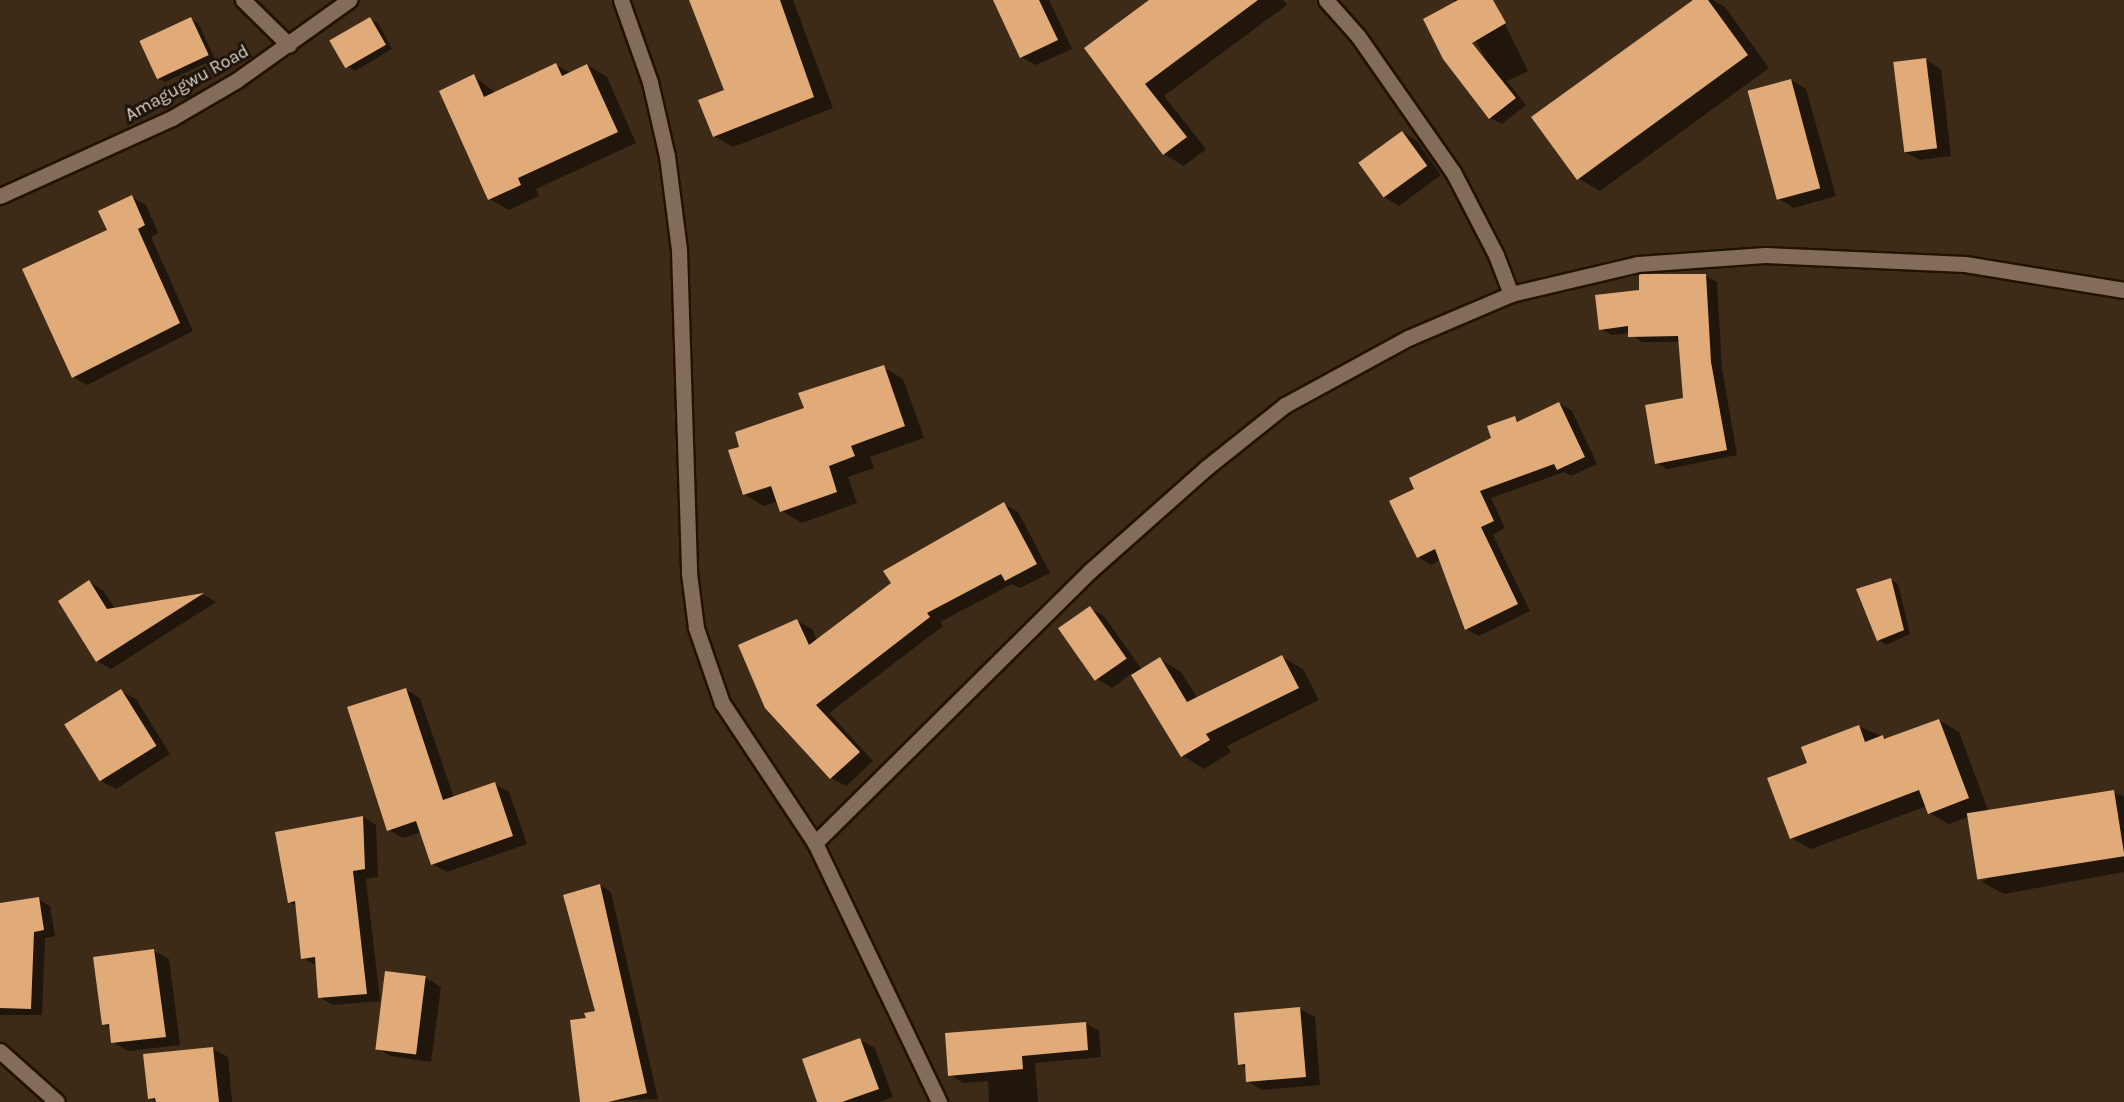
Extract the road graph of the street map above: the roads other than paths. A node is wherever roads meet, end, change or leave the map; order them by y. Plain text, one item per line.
1 (243, 0) edge
2 (349, 0) edge
3 (621, 0) edge
4 (1326, 0) edge
5 (289, 45) junction
6 (0, 196) edge
7 (2124, 290) edge
8 (1511, 294) junction
9 (815, 843) junction
10 (0, 1051) edge
11 (57, 1102) edge
12 (939, 1102) edge

1 - 5 street
2 - 5 street, Amagugwu Road
3 - 9 street
4 - 8 street
5 - 6 street, Amagugwu Road
7 - 8 street
8 - 9 street
9 - 12 street
10 - 11 street

